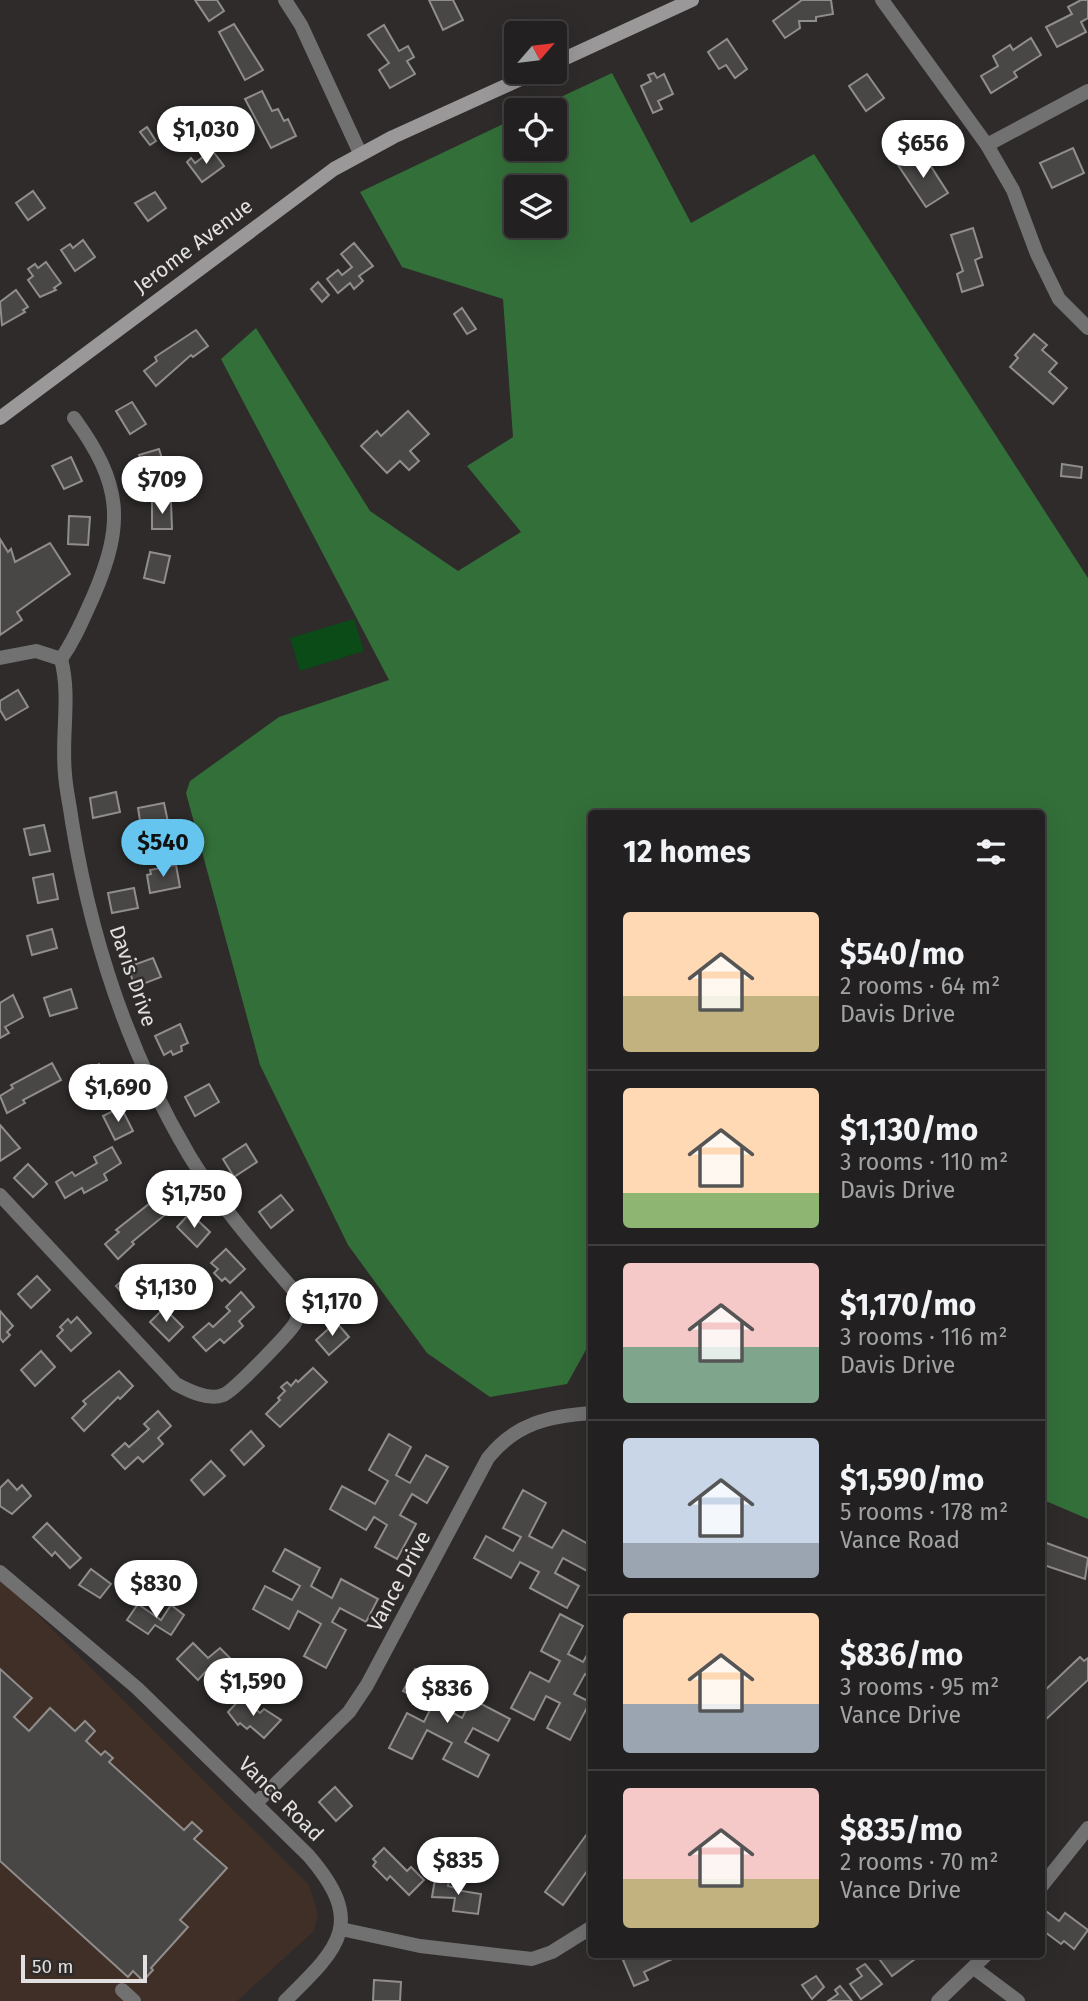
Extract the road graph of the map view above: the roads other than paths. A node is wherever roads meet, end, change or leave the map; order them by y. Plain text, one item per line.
1 (285, 0) edge
2 (692, 0) edge
3 (882, 0) edge
4 (567, 57) edge
5 (511, 84) edge
6 (1088, 91) edge
7 (987, 145) junction
8 (360, 153) junction
9 (1088, 328) edge
10 (0, 418) edge
11 (74, 418) dead end
12 (0, 658) edge
13 (61, 659) junction
14 (0, 1195) edge
15 (588, 1413) edge
16 (0, 1572) edge
17 (256, 1802) junction
18 (1088, 1828) edge
19 (1045, 1882) edge
20 (341, 1929) junction
21 (588, 1930) edge
22 (983, 1958) edge
23 (974, 1968) junction
24 (122, 1990) dead end
25 (134, 2001) edge
26 (285, 2001) edge
27 (938, 2001) edge
28 (1018, 2001) edge

1 - 8 street
2 - 4 main road
3 - 7 street
5 - 8 main road, Jerome Avenue
6 - 7 street
7 - 9 street
8 - 10 main road, Jerome Avenue
11 - 13 street
12 - 13 street
13 - 14 street, Davis Drive
15 - 17 street, Vance Drive
16 - 17 street, Vance Road
17 - 20 street, Vance Road
18 - 19 street
20 - 21 street
20 - 26 street
22 - 23 street
23 - 27 street
23 - 28 street
24 - 25 street

